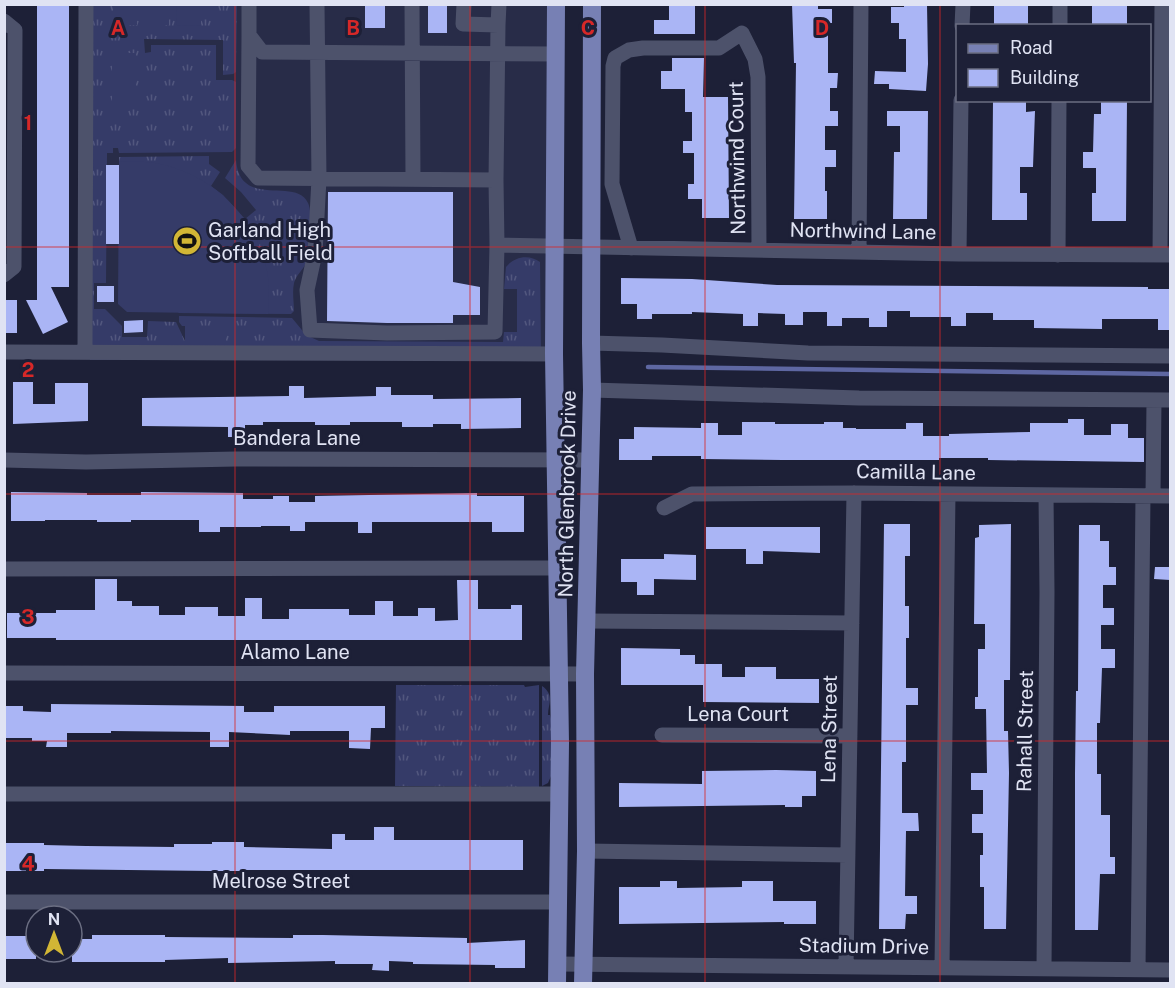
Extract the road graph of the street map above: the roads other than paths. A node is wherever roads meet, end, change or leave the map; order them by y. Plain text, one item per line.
1 (86, 4) edge
2 (249, 4) edge
3 (317, 4) edge
4 (412, 4) edge
5 (464, 4) edge
6 (499, 4) edge
7 (556, 4) edge
8 (592, 4) edge
9 (861, 4) edge
10 (963, 4) edge
11 (1060, 4) edge
12 (1162, 4) edge
13 (4, 21) edge
14 (962, 24) edge
15 (1060, 24) edge
16 (498, 25) junction
17 (249, 35) junction
18 (319, 52) junction
19 (411, 53) junction
20 (498, 53) junction
21 (556, 54) junction
22 (961, 102) edge
23 (1059, 102) edge
24 (319, 178) junction
25 (412, 178) junction
26 (496, 180) junction
27 (497, 245) junction
28 (555, 245) junction
29 (591, 247) junction
30 (631, 248) junction
31 (759, 249) junction
32 (859, 252) junction
33 (959, 254) junction
34 (1058, 255) junction
35 (1165, 255) edge
36 (9, 271) edge
37 (591, 343) junction
38 (4, 352) edge
39 (85, 352) junction
40 (554, 354) junction
41 (1170, 356) edge
42 (592, 390) junction
43 (1154, 400) junction
44 (1170, 400) edge
45 (4, 460) edge
46 (556, 460) junction
47 (589, 460) junction
48 (854, 493) junction
49 (948, 494) junction
50 (1046, 495) junction
51 (1148, 496) junction
52 (1170, 496) edge
53 (664, 508) dead end
54 (559, 568) junction
55 (4, 569) edge
56 (586, 621) junction
57 (852, 623) junction
58 (4, 673) edge
59 (560, 673) junction
60 (585, 674) junction
61 (663, 735) dead end
62 (850, 736) junction
63 (4, 794) edge
64 (559, 794) junction
65 (586, 851) junction
66 (848, 855) junction
67 (4, 902) edge
68 (558, 902) junction
69 (557, 964) junction
70 (583, 965) junction
71 (846, 966) junction
72 (942, 967) junction
73 (1044, 969) junction
74 (1138, 970) junction
75 (1170, 970) edge
76 (557, 984) edge
77 (583, 984) edge

1 - 39 street
2 - 17 street
3 - 18 street
4 - 19 street
5 - 16 street
6 - 16 street
7 - 21 main road, North Glenbrook Drive
8 - 29 main road, North Glenbrook Drive
9 - 32 street
10 - 14 street
11 - 15 street
12 - 35 street
13 - 36 street
16 - 20 street
17 - 18 street
17 - 24 street
18 - 19 street
18 - 24 street
19 - 20 street
19 - 25 street
20 - 21 street
20 - 26 street
21 - 28 main road, North Glenbrook Drive
22 - 33 street
23 - 34 street
24 - 25 street
24 - 27 street
25 - 26 street
26 - 27 street
27 - 28 street, Northwind Lane
28 - 29 street, Northwind Lane
28 - 40 main road, North Glenbrook Drive
29 - 30 street, Northwind Lane
29 - 37 main road, North Glenbrook Drive
30 - 31 street, Northwind Lane
30 - 31 street, Northwind Court
31 - 32 street, Northwind Lane
32 - 33 street, Northwind Lane
33 - 34 street, Northwind Lane
34 - 35 street, Northwind Lane
37 - 41 street
37 - 42 main road, North Glenbrook Drive
38 - 39 street
39 - 40 street
40 - 46 main road, North Glenbrook Drive
42 - 43 street
42 - 47 main road, North Glenbrook Drive
43 - 44 street
43 - 51 street
45 - 46 street, Bandera Lane
46 - 47 street, Bandera Lane
46 - 54 main road, North Glenbrook Drive
47 - 56 main road, North Glenbrook Drive
48 - 49 street, Camilla Lane
48 - 53 street, Camilla Lane
48 - 57 street, Lena Street
49 - 50 street, Camilla Lane
49 - 72 street
50 - 51 street, Camilla Lane
50 - 73 street, Rahall Street
51 - 52 street, Camilla Lane
51 - 74 street
54 - 55 street
54 - 59 main road, North Glenbrook Drive
56 - 57 street
56 - 60 main road, North Glenbrook Drive
57 - 62 street, Lena Street
58 - 59 street, Alamo Lane
59 - 60 street, Alamo Lane
59 - 64 main road, North Glenbrook Drive
60 - 65 main road, North Glenbrook Drive
61 - 62 street, Lena Court
62 - 66 street, Lena Street
63 - 64 street
64 - 68 main road, North Glenbrook Drive
65 - 66 street
65 - 70 main road, North Glenbrook Drive
66 - 71 street, Lena Street
67 - 68 street, Melrose Street
68 - 69 main road, North Glenbrook Drive
69 - 70 street, Stadium Drive
69 - 76 main road, North Glenbrook Drive
70 - 71 street, Stadium Drive
70 - 77 main road, North Glenbrook Drive
71 - 72 street, Stadium Drive
72 - 73 street, Stadium Drive
73 - 74 street, Stadium Drive
74 - 75 street, Stadium Drive

